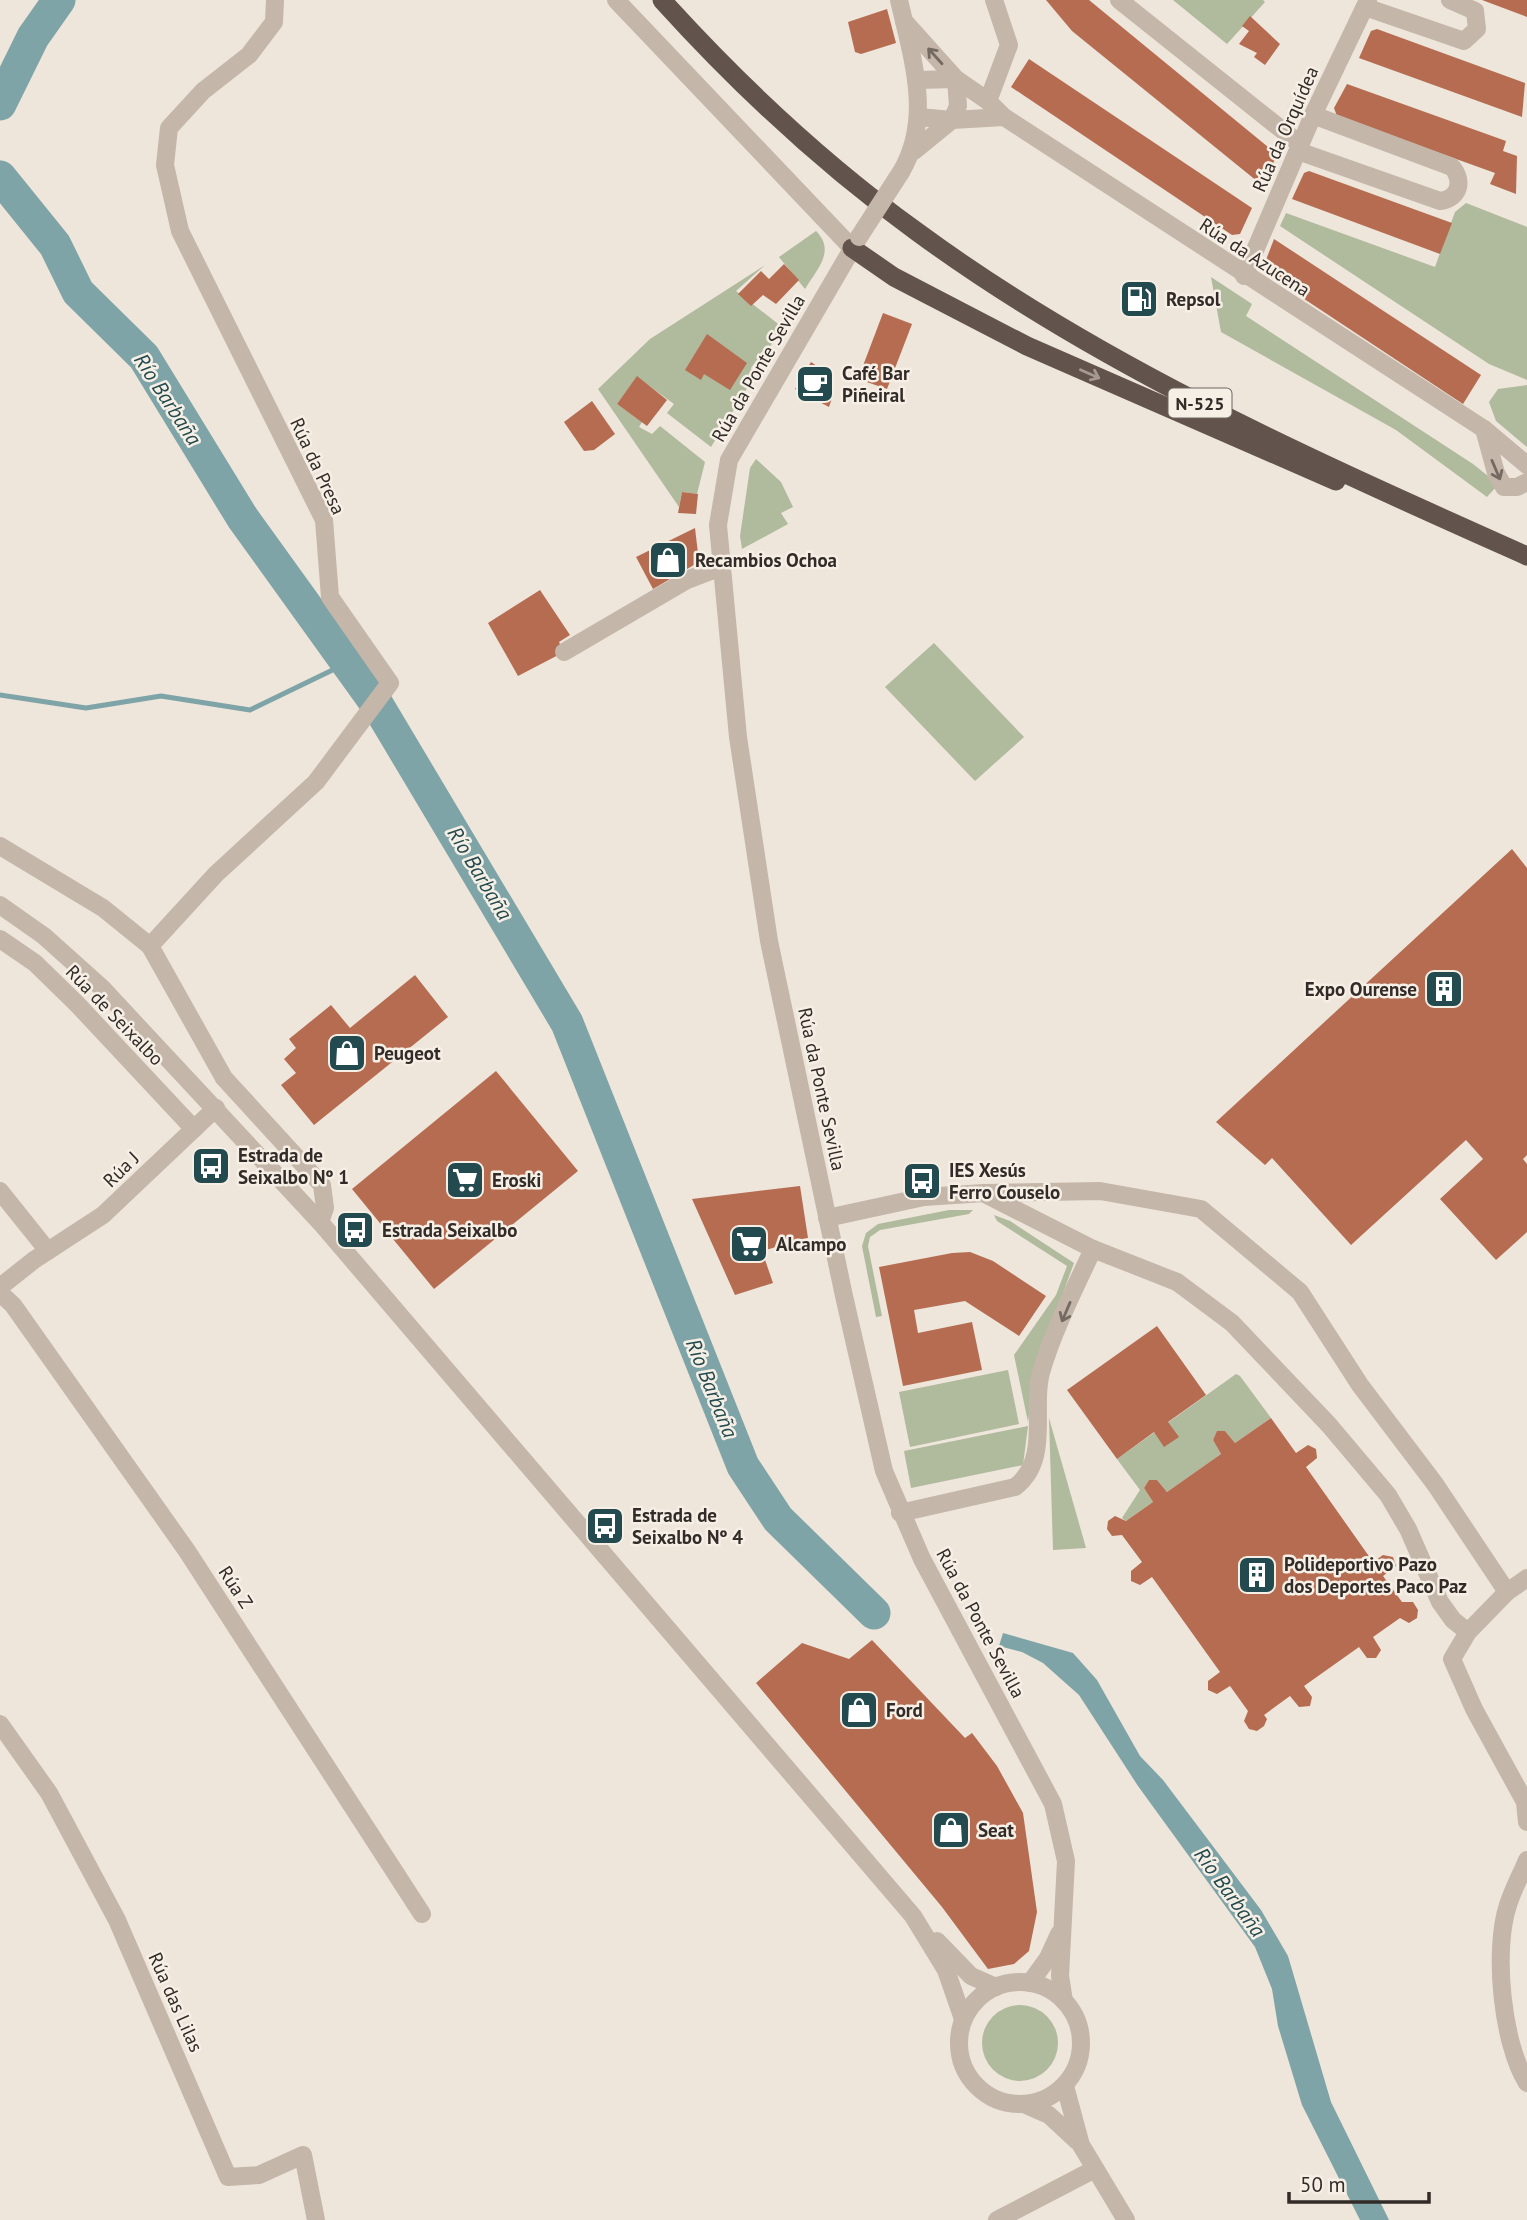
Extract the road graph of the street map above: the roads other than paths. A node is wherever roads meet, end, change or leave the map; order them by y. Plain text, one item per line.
1 (275, 0) edge
2 (616, 0) edge
3 (662, 0) edge
4 (899, 0) edge
5 (994, 0) edge
6 (1119, 0) edge
7 (1450, 0) edge
8 (1366, 3) edge
9 (904, 21) junction
10 (956, 79) junction
11 (916, 80) junction
12 (988, 101) junction
13 (1313, 115) junction
14 (919, 117) junction
15 (1004, 117) junction
16 (952, 120) junction
17 (1299, 148) junction
18 (914, 150) junction
19 (855, 243) junction
20 (1244, 276) junction
21 (1484, 429) junction
22 (1527, 465) edge
23 (1527, 482) edge
24 (1457, 525) junction
25 (1527, 556) edge
26 (721, 567) junction
27 (564, 652) dead end
28 (0, 846) edge
29 (0, 905) edge
30 (0, 939) edge
31 (150, 946) junction
32 (216, 1108) junction
33 (194, 1129) junction
34 (0, 1191) edge
35 (984, 1193) junction
36 (827, 1218) junction
37 (320, 1222) junction
38 (1093, 1249) junction
39 (48, 1251) junction
40 (0, 1287) edge
41 (0, 1293) edge
42 (900, 1513) junction
43 (1527, 1578) edge
44 (1507, 1592) junction
45 (1468, 1632) junction
46 (0, 1724) edge
47 (1527, 1822) edge
48 (1527, 1860) edge
49 (422, 1914) dead end
50 (1062, 1927) junction
51 (924, 1930) junction
52 (1030, 1983) junction
53 (996, 1987) junction
54 (1064, 2001) junction
55 (963, 2019) junction
56 (1527, 2083) edge
57 (1065, 2086) junction
58 (1026, 2105) junction
59 (1081, 2145) junction
60 (1095, 2169) junction
61 (316, 2220) edge
62 (997, 2220) edge
63 (1126, 2220) edge

1 - 31 street, Rúa da Presa
2 - 19 street
3 - 24 highway, N-525
4 - 9 street
5 - 12 street
6 - 17 street
7 - 8 street
8 - 13 street, Rúa da Orquídea
10 -> 9 street, Rúa da Azucena
9 - 11 street
10 - 11 street
10 - 12 street, Rúa da Azucena
10 - 16 street
11 - 14 street
12 - 15 street, Rúa da Azucena
13 - 17 street, Rúa da Orquídea
13 - 17 street
14 - 16 street
14 - 18 street
15 - 16 street
15 - 20 street, Rúa da Azucena
16 - 18 street
17 - 20 street, Rúa da Orquídea
18 - 19 street, Rúa da Ponte Sevilla, bridge
19 -> 24 highway, N-525
19 - 26 street, Rúa da Ponte Sevilla
20 - 21 street, Rúa da Azucena
21 - 22 street, Rúa da Azucena
21 -> 23 street
24 - 25 highway, N-525
26 - 27 street
26 - 36 street, Rúa da Ponte Sevilla
28 - 31 street
29 - 32 street
30 - 33 street, Rúa de Seixalbo
31 - 37 street
32 - 33 street, Rúa J
32 - 37 street
33 - 39 street, Rúa J
34 - 39 street
35 - 36 street
35 - 38 street
35 - 44 street
36 - 42 street, Rúa da Ponte Sevilla
37 - 51 street
38 -> 42 street
38 - 45 street
39 - 40 street, Rúa J
41 - 49 street, Rúa Z
42 - 50 street, Rúa da Ponte Sevilla
43 - 44 street
44 - 45 street
45 - 47 street
46 - 61 street, Rúa das Lilas
48 - 56 street
50 - 52 street, Rúa da Ponte Sevilla
50 - 54 street, Rúa da Ponte Sevilla
51 - 53 street
51 - 55 street
52 - 53 street
52 - 54 street
53 - 55 street
54 - 57 street
55 - 58 street
57 - 58 street
57 - 59 street
58 - 59 street
59 - 60 street
60 - 62 street
60 - 63 street

